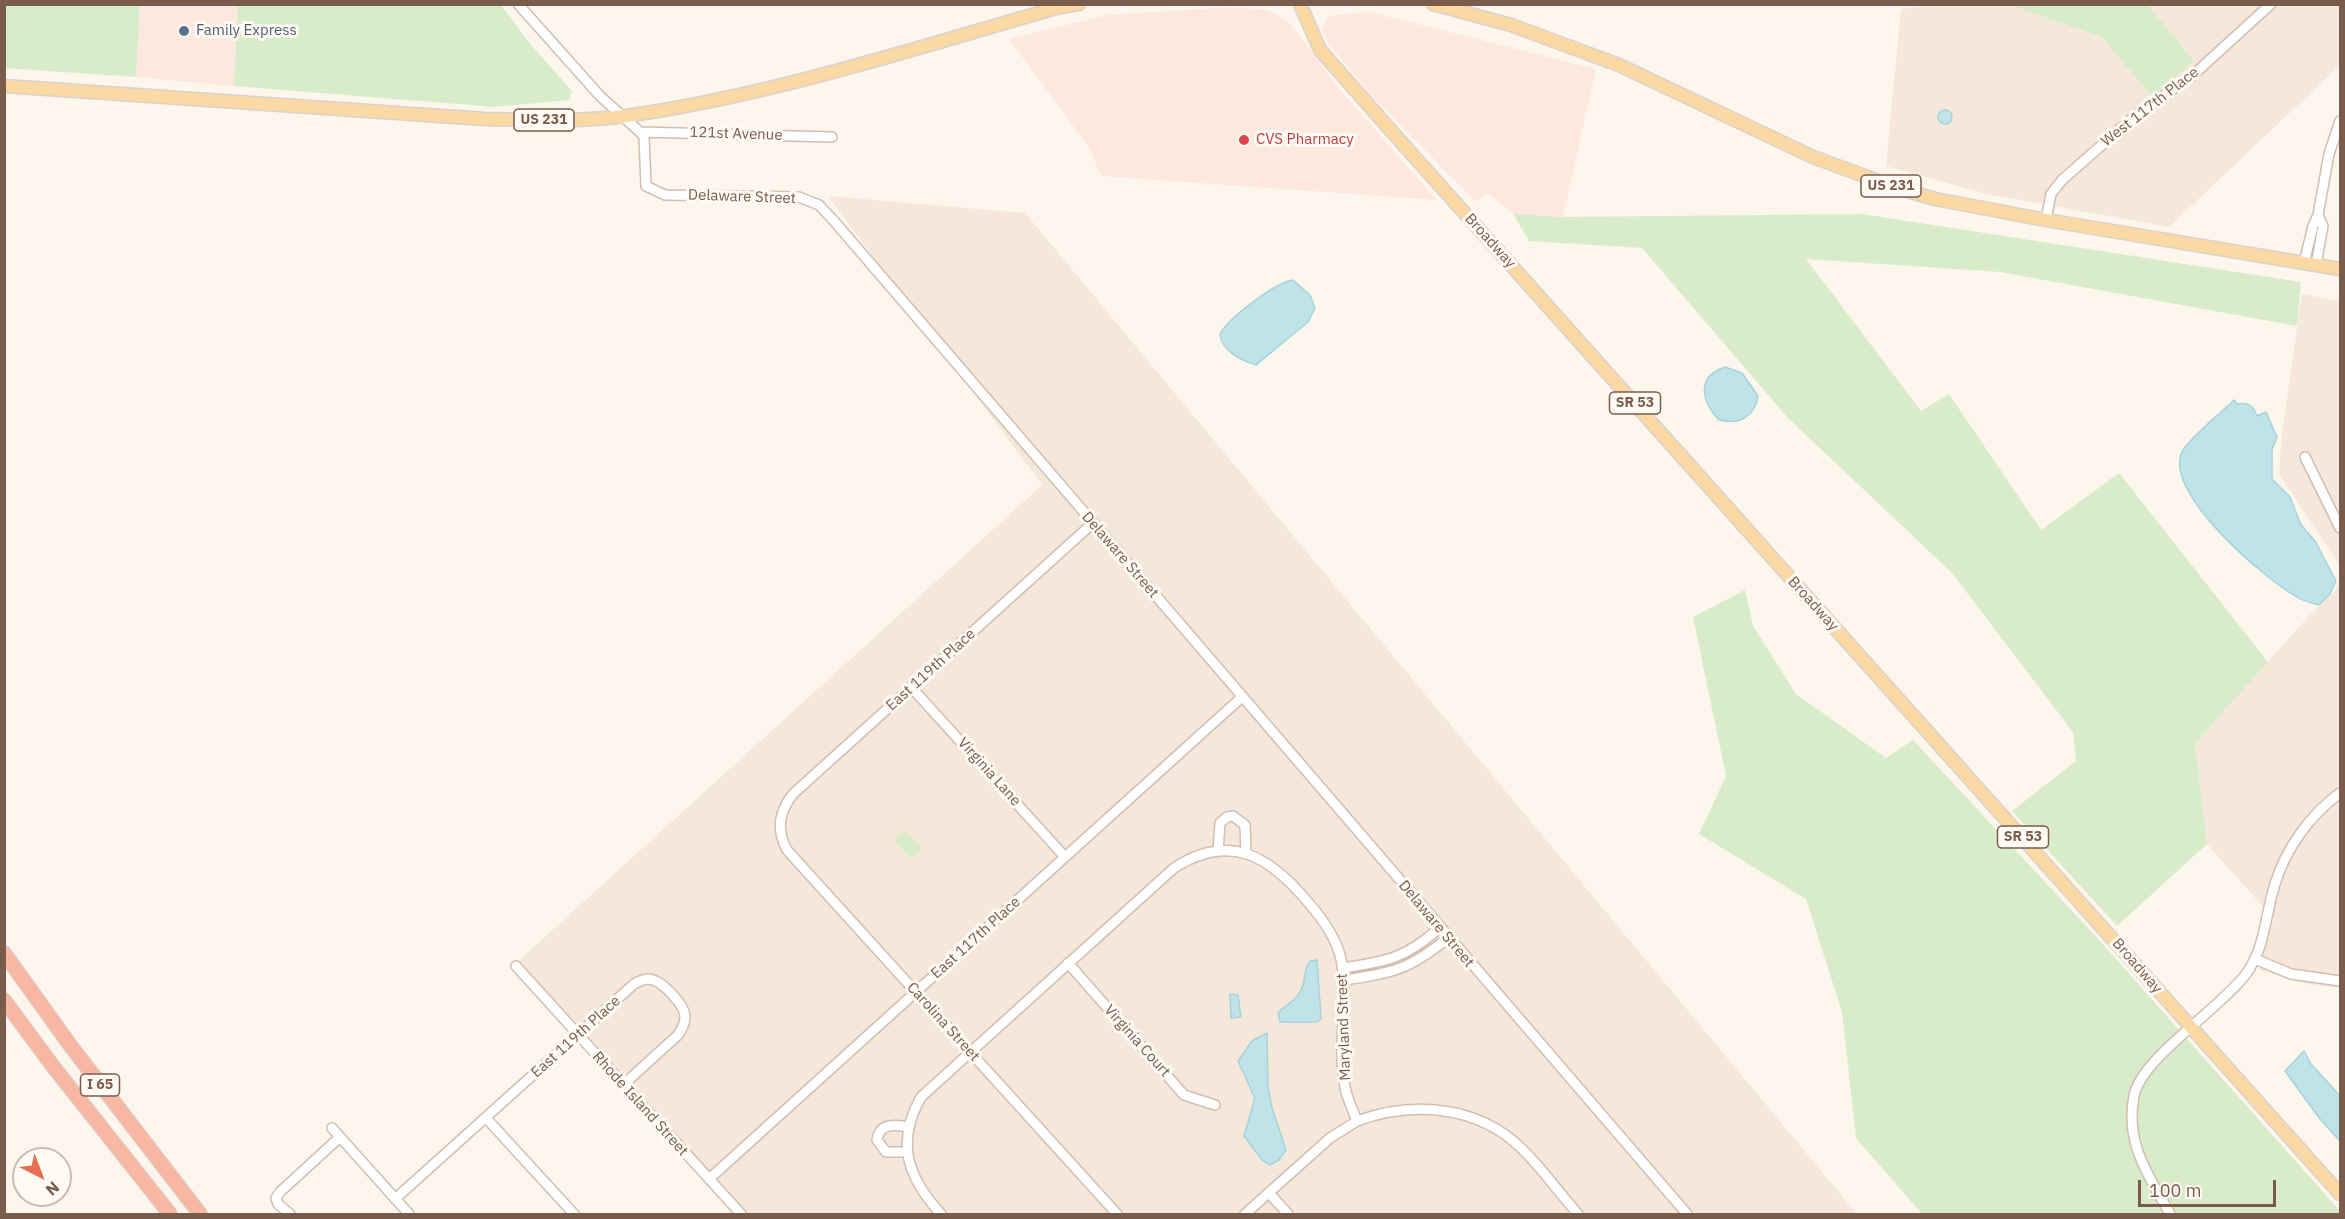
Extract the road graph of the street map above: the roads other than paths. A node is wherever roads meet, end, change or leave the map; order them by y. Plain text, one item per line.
1 (518, 4) edge
2 (1079, 4) edge
3 (1300, 4) edge
4 (1433, 4) edge
5 (2266, 6) edge
6 (4, 86) edge
7 (625, 116) junction
8 (2340, 121) edge
9 (640, 132) junction
10 (832, 137) dead end
11 (2046, 220) junction
12 (2310, 264) junction
13 (2340, 269) edge
14 (2305, 457) dead end
15 (1093, 523) junction
16 (2340, 528) edge
17 (912, 688) junction
18 (1242, 697) junction
19 (2340, 793) edge
20 (780, 825) joint
21 (1218, 851) junction
22 (1246, 853) junction
23 (1065, 857) junction
24 (1439, 928) junction
25 (1448, 938) junction
26 (4, 953) edge
27 (2255, 959) junction
28 (1068, 963) junction
29 (516, 966) dead end
30 (1342, 968) junction
31 (1344, 980) junction
32 (2340, 981) edge
33 (917, 992) junction
34 (4, 1000) edge
35 (2192, 1028) junction
36 (578, 1035) junction
37 (969, 1051) junction
38 (623, 1085) junction
39 (1215, 1104) dead end
40 (486, 1118) junction
41 (1358, 1121) junction
42 (909, 1127) junction
43 (332, 1128) dead end
44 (340, 1137) junction
45 (907, 1152) junction
46 (709, 1179) junction
47 (1269, 1193) junction
48 (2340, 1194) edge
49 (395, 1199) junction
50 (403, 1212) edge
51 (170, 1215) edge
52 (200, 1215) edge
53 (290, 1215) edge
54 (574, 1215) edge
55 (741, 1215) edge
56 (941, 1215) edge
57 (1116, 1215) edge
58 (1245, 1215) edge
59 (1288, 1215) edge
60 (1578, 1215) edge
61 (1687, 1215) edge
62 (2170, 1215) edge

1 - 7 street
2 - 7 main road, US 231
3 - 35 main road, Broadway / SR 53
4 - 11 main road, US 231
5 - 11 street, West 117th Place
6 - 7 main road, US 231
7 - 9 street
8 - 12 street
9 - 10 street, 121st Avenue
9 - 15 street, Delaware Street
11 - 12 main road, US 231
12 - 13 main road, US 231
14 - 16 street
15 - 17 street, East 119th Place
15 - 18 street, Delaware Street
17 - 20 street, East 119th Place
17 - 23 street, Virginia Lane
18 - 23 street, East 117th Place
18 - 24 street, Delaware Street
19 - 27 street
20 - 33 street, Carolina Street
21 - 22 street, Maryland Street
21 - 22 street
21 - 28 street, Maryland Street
22 - 30 street, Maryland Street
23 - 33 street, East 117th Place
24 - 25 street, Delaware Street
24 - 30 street
25 - 31 street
25 - 61 street, Delaware Street
26 - 52 highway, I 65
27 - 32 street
27 - 35 street
28 - 37 street
28 - 39 street, Virginia Court
29 - 36 street, Rhode Island Street
30 - 31 street, Maryland Street
31 - 41 street, Maryland Street
33 - 37 street, Carolina Street
33 - 46 street, East 117th Place
34 - 51 highway, I 65
35 - 48 main road, Broadway / SR 53
35 - 62 street
36 - 38 street, Rhode Island Street
36 - 38 street, East 119th Place
36 - 40 street, East 119th Place
37 - 42 street
37 - 57 street, Carolina Street
38 - 46 street, Rhode Island Street
40 - 49 street, East 119th Place
40 - 54 street
41 - 47 street
41 - 60 street
42 - 45 street
42 - 45 street
43 - 44 street
44 - 49 street
44 - 53 street
45 - 56 street
46 - 55 street, Rhode Island Street
47 - 58 street
47 - 59 street
49 - 50 street

